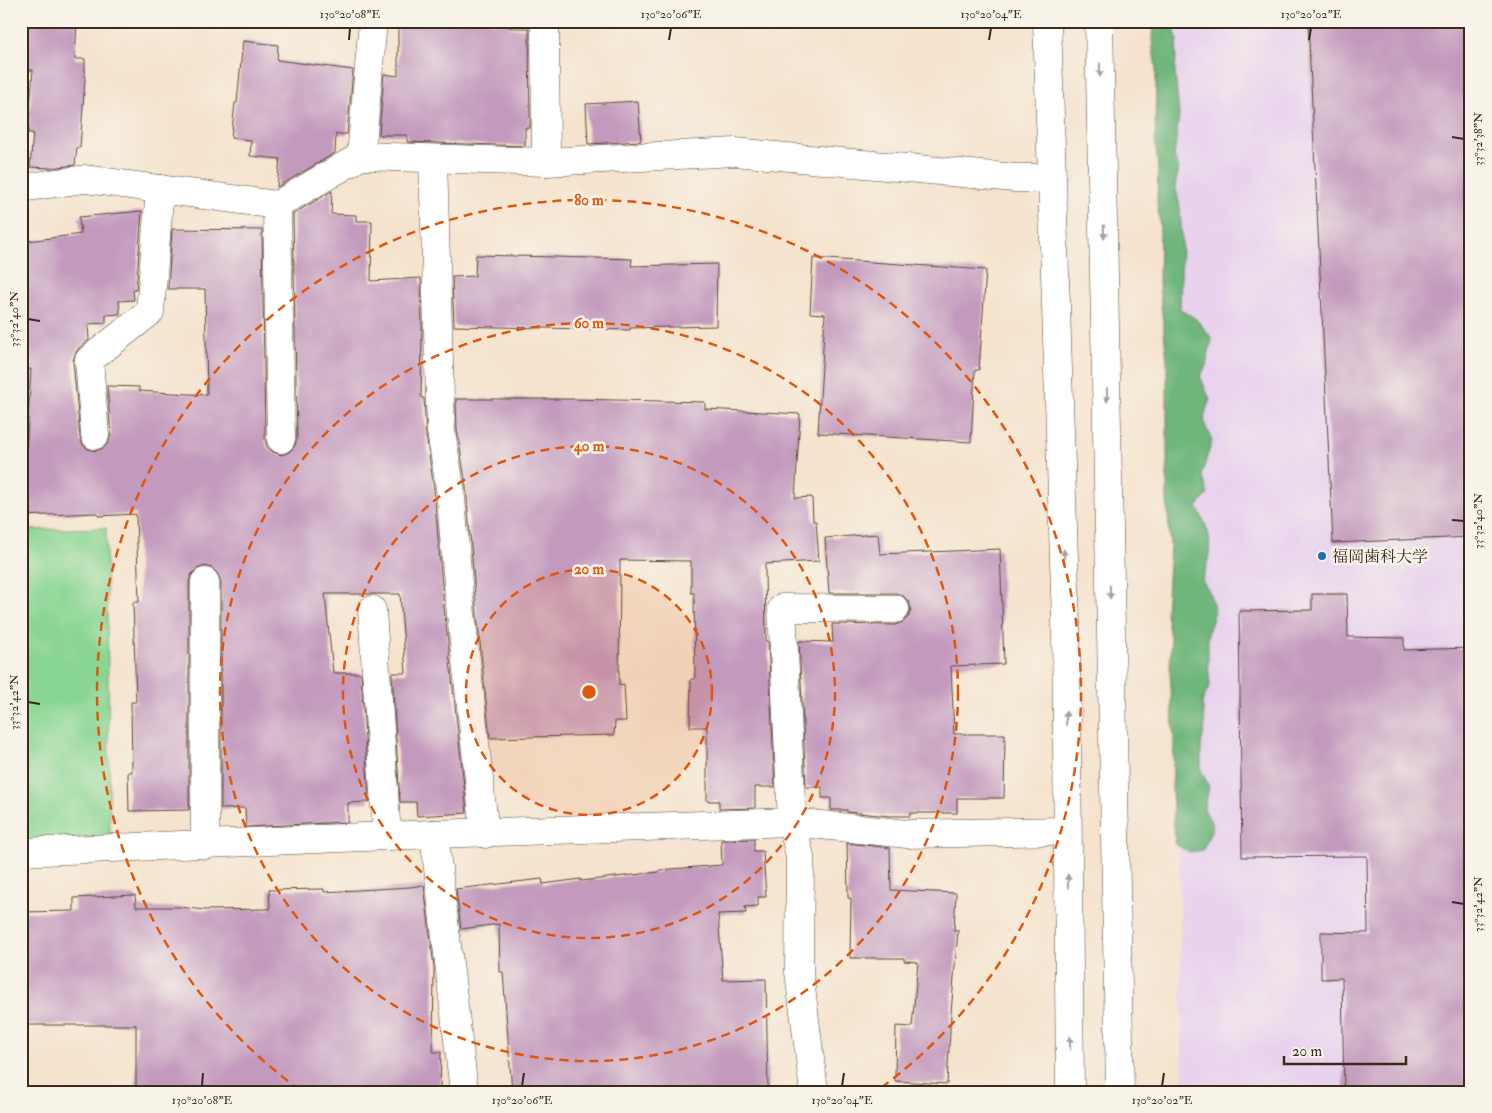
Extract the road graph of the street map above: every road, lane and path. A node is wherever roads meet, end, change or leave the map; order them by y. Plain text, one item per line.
1 (373, 21) edge
2 (545, 21) edge
3 (1047, 21) edge
4 (1099, 21) edge
5 (361, 156) junction
6 (433, 159) junction
7 (546, 162) junction
8 (1052, 178) junction
9 (21, 188) edge
10 (160, 189) junction
11 (277, 205) junction
12 (95, 435) dead end
13 (281, 439) dead end
14 (205, 582) dead end
15 (895, 609) dead end
16 (372, 610) dead end
17 (792, 822) junction
18 (1067, 831) junction
19 (434, 834) junction
20 (485, 834) junction
21 (387, 836) junction
22 (205, 845) junction
23 (21, 852) edge
24 (464, 1092) edge
25 (812, 1092) edge
26 (1070, 1092) edge
27 (1120, 1092) edge

1 - 5 street
2 - 7 street
3 - 8 street
4 -> 27 street
5 - 6 street
5 - 11 street
6 - 7 street
6 - 20 street
7 - 8 street
18 -> 8 street
9 - 10 street
10 - 11 street
10 - 12 street
11 - 13 street
14 - 22 street
15 - 17 street
16 - 21 street
17 - 18 street
17 - 20 street
17 - 25 street
26 -> 18 street
19 - 20 street
19 - 21 street
19 - 24 street
21 - 22 street
22 - 23 street

